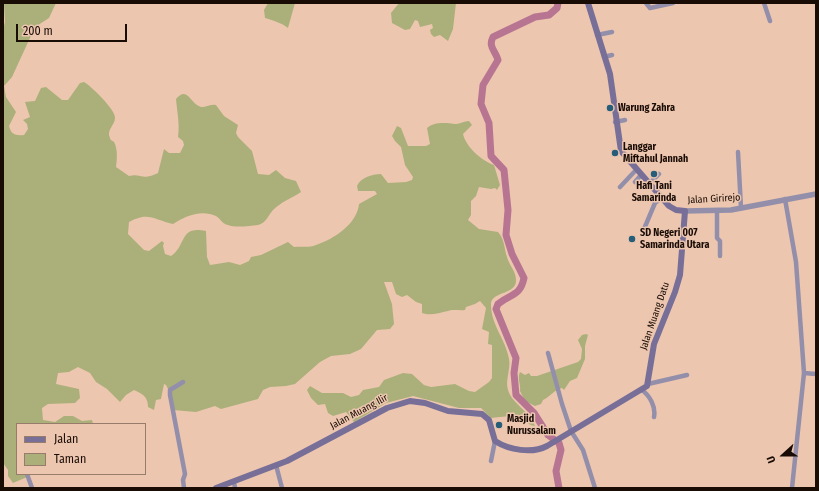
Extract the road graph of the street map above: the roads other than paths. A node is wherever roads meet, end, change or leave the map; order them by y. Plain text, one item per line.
1 (588, 3) edge
2 (646, 3) edge
3 (673, 3) edge
4 (764, 3) edge
5 (770, 21) dead end
6 (612, 32) dead end
7 (597, 35) junction
8 (612, 55) dead end
9 (604, 57) junction
10 (625, 120) dead end
11 (616, 122) junction
12 (738, 152) dead end
13 (639, 172) junction
14 (659, 174) dead end
15 (635, 182) dead end
16 (649, 184) junction
17 (620, 187) dead end
18 (816, 194) edge
19 (662, 198) junction
20 (785, 199) junction
21 (741, 208) junction
22 (685, 211) junction
23 (717, 211) junction
24 (644, 229) dead end
25 (720, 256) dead end
26 (548, 353) dead end
27 (804, 373) junction
28 (816, 374) edge
29 (687, 375) dead end
30 (183, 382) dead end
31 (648, 384) junction
32 (642, 390) junction
33 (654, 417) dead end
34 (571, 432) junction
35 (495, 441) junction
36 (491, 462) dead end
37 (276, 465) junction
38 (27, 475) edge
39 (234, 485) edge
40 (32, 488) edge
41 (184, 488) edge
42 (216, 488) edge
43 (282, 488) edge
44 (595, 488) edge
45 (792, 488) edge

1 - 7 main road, Jalan Girirejo
2 - 3 street
4 - 5 street
6 - 7 street
7 - 9 main road, Jalan Girirejo
8 - 9 street
9 - 11 main road, Jalan Girirejo
10 - 11 street
11 - 13 main road, Jalan Girirejo
12 - 21 street
13 - 15 street
13 - 16 main road, Jalan Girirejo
13 - 17 street
14 - 16 street
16 - 19 main road, Jalan Girirejo
18 - 20 street, Jalan Girirejo
19 - 22 main road, Jalan Girirejo
19 - 24 street
20 - 21 street, Jalan Girirejo
20 - 27 street
21 - 23 street, Jalan Girirejo
22 - 23 street, Jalan Girirejo
22 - 31 main road, Jalan Muang Datu
23 - 25 street
26 - 34 street
27 - 28 street
27 - 45 street
29 - 31 street
30 - 41 street
31 - 32 main road
32 - 33 street
32 - 34 main road
34 - 35 main road
34 - 44 street
35 - 36 street
35 - 37 main road, Jalan Muang Ilir
37 - 39 main road, Jalan Muang Ilir
37 - 43 street
38 - 40 street
39 - 42 main road, Jalan Muang Ilir

